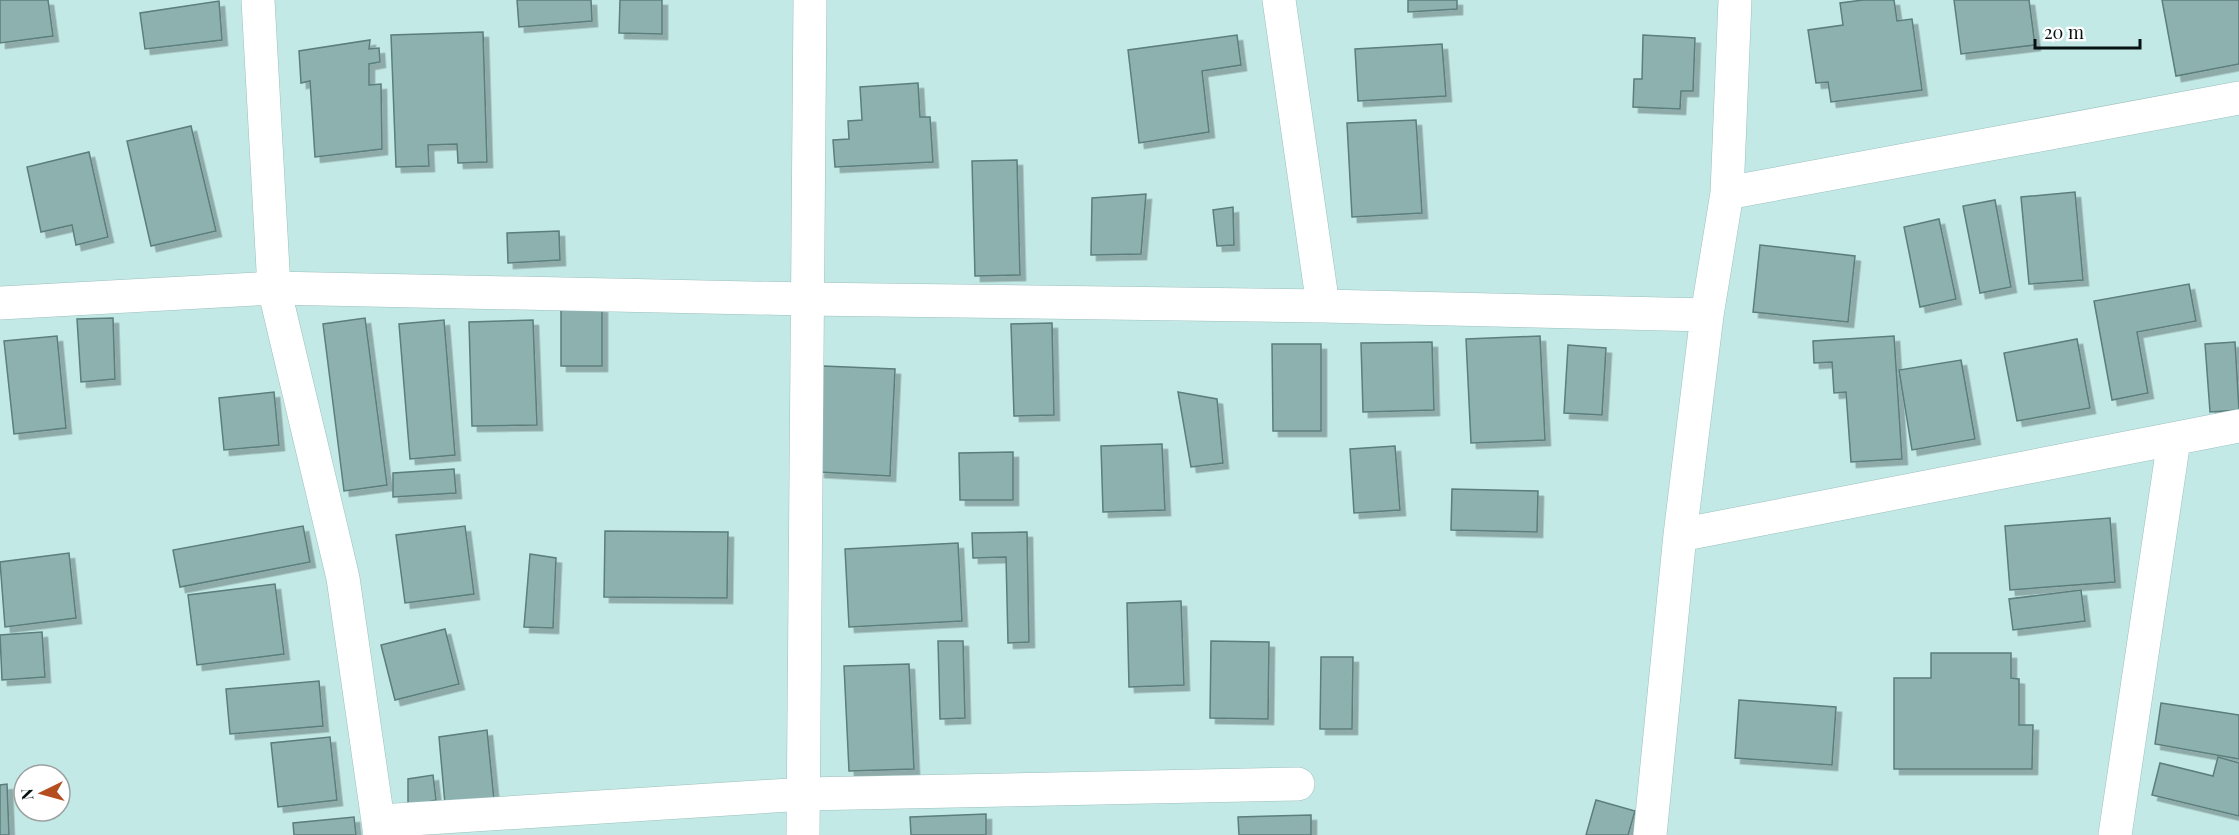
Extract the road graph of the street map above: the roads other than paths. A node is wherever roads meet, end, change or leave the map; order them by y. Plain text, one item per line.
1 (258, 0) edge
2 (810, 0) edge
3 (1279, 0) edge
4 (1735, 0) edge
5 (2239, 98) edge
6 (1727, 193) junction
7 (274, 288) junction
8 (806, 299) junction
9 (0, 303) edge
10 (1323, 306) junction
11 (1707, 315) junction
12 (2239, 426) edge
13 (2174, 440) junction
14 (1680, 535) junction
15 (1298, 784) dead end
16 (805, 794) junction
17 (380, 828) edge
18 (804, 835) edge
19 (1650, 835) edge
20 (2115, 835) edge

1 - 7 street
2 - 8 street
3 - 10 street
4 - 6 street
5 - 6 street
6 - 11 street
7 - 8 street
7 - 9 street
7 - 17 street
8 - 10 street
8 - 16 street
10 - 11 street
11 - 14 street
12 - 13 street
13 - 14 street
13 - 20 street
14 - 19 street
15 - 16 street
16 - 17 street
16 - 18 street

